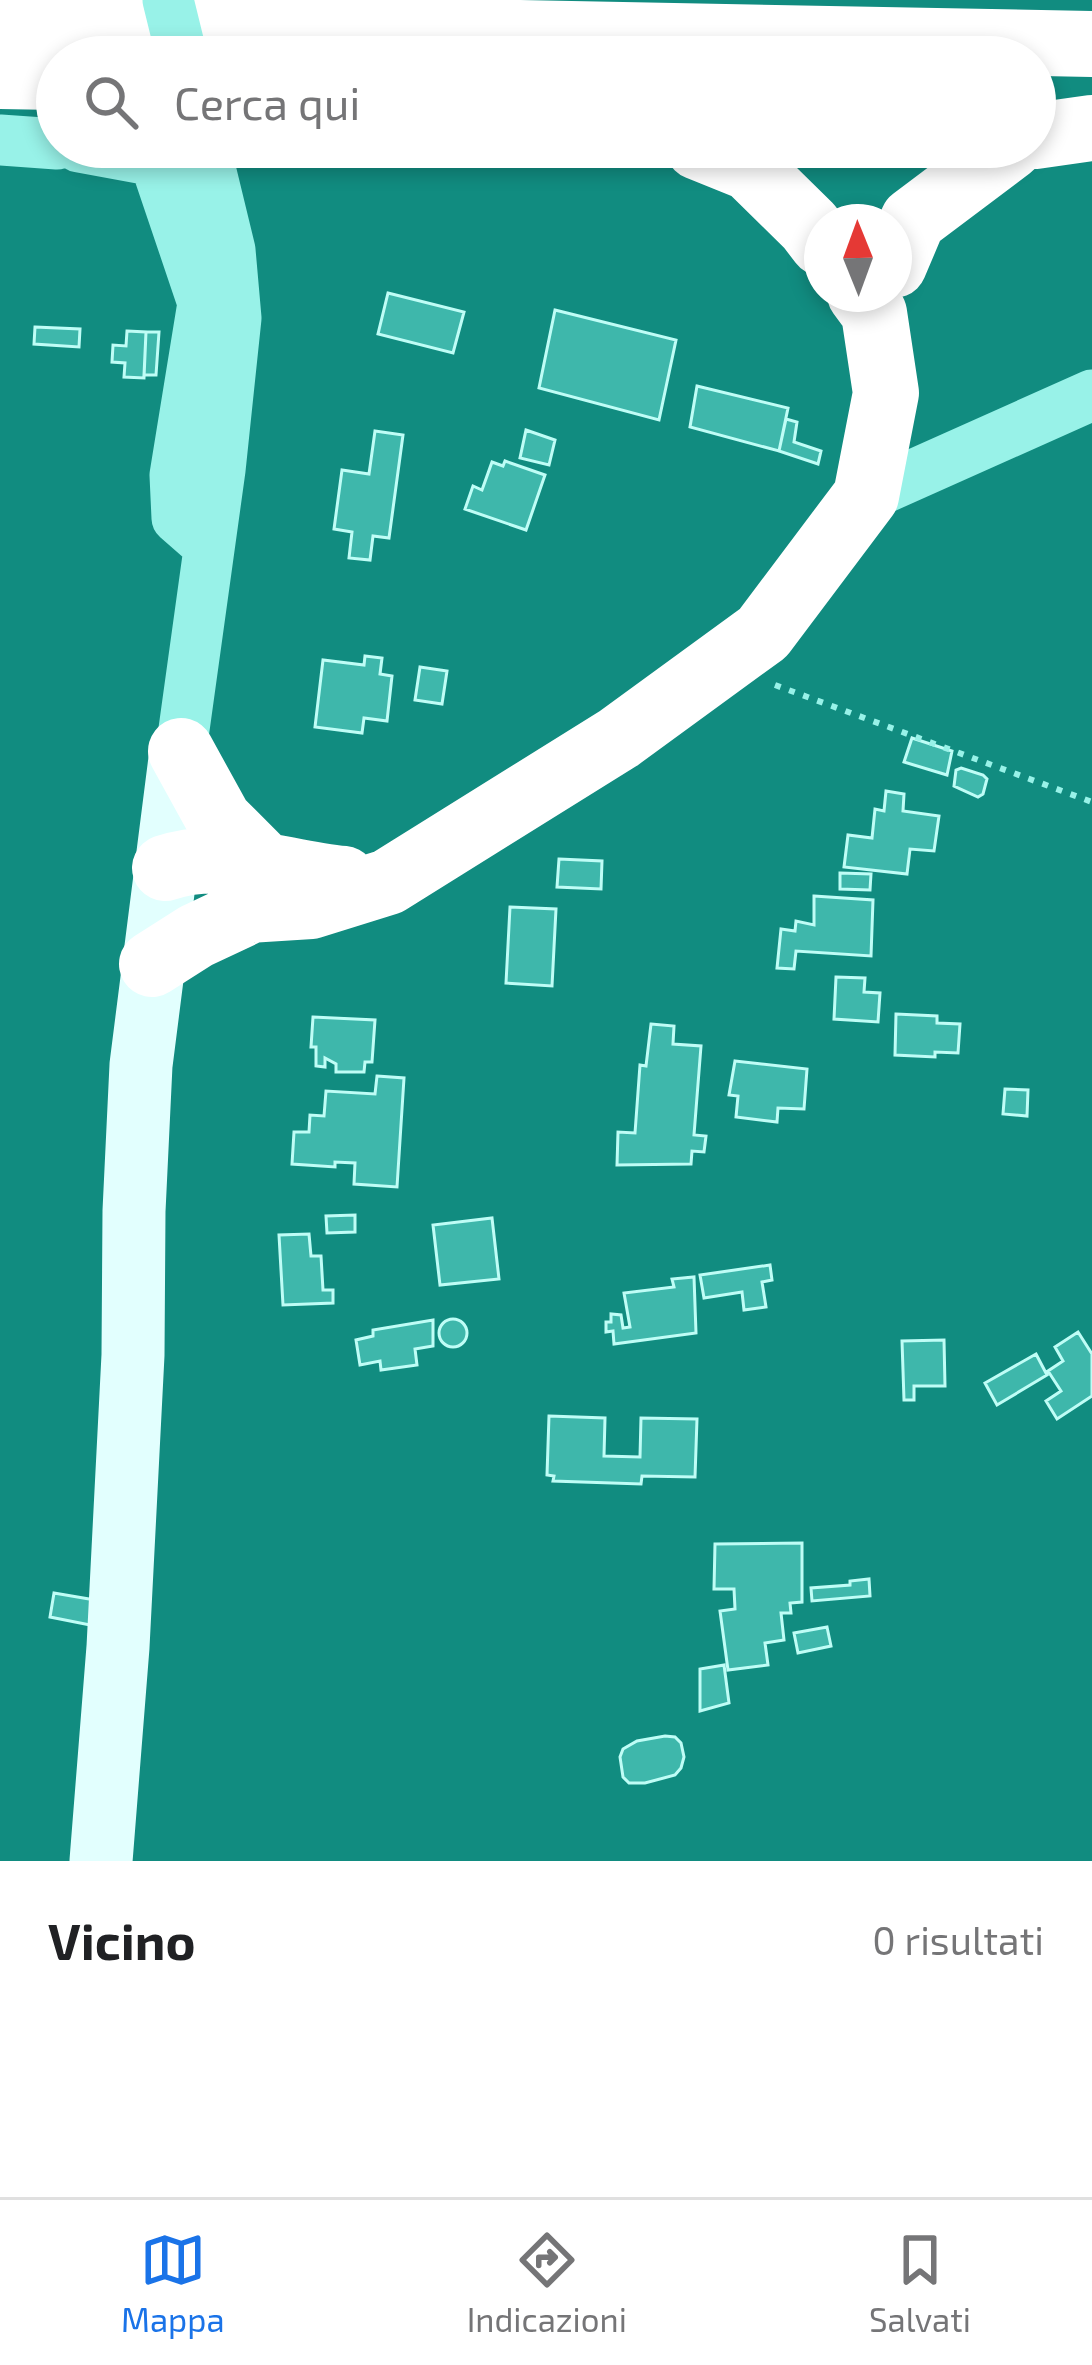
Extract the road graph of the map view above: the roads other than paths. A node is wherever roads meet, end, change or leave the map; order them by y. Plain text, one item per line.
1 (168, 0) edge
2 (706, 0) edge
3 (1007, 0) edge
4 (1092, 21) edge
5 (0, 23) edge
6 (492, 33) junction
7 (177, 36) edge
8 (656, 36) edge
9 (1056, 43) edge
10 (1092, 44) edge
11 (0, 76) edge
12 (36, 77) edge
13 (1056, 97) edge
14 (1092, 98) edge
15 (1092, 128) edge
16 (1056, 133) edge
17 (0, 140) edge
18 (36, 143) edge
19 (157, 168) edge
20 (210, 168) edge
21 (750, 168) edge
22 (982, 168) edge
23 (804, 221) edge
24 (912, 222) edge
25 (880, 312) edge
26 (1092, 395) edge
27 (866, 496) junction
28 (209, 546) junction
29 (182, 751) junction
30 (165, 868) junction
31 (258, 888) junction
32 (152, 964) junction
33 (101, 1861) edge

1 - 7 street, bridge
2 - 6 highway
3 - 4 highway
5 - 6 highway
6 - 8 highway
9 - 10 highway
11 - 12 highway
13 - 14 highway
15 - 16 highway
17 - 18 street
19 - 28 street
20 - 28 street
21 - 23 highway
22 - 24 highway
25 - 27 highway
26 - 27 street
27 - 31 highway
28 - 29 street
29 - 30 main road
29 - 31 highway
30 - 31 highway
30 - 32 main road
31 - 32 highway
32 - 33 main road

